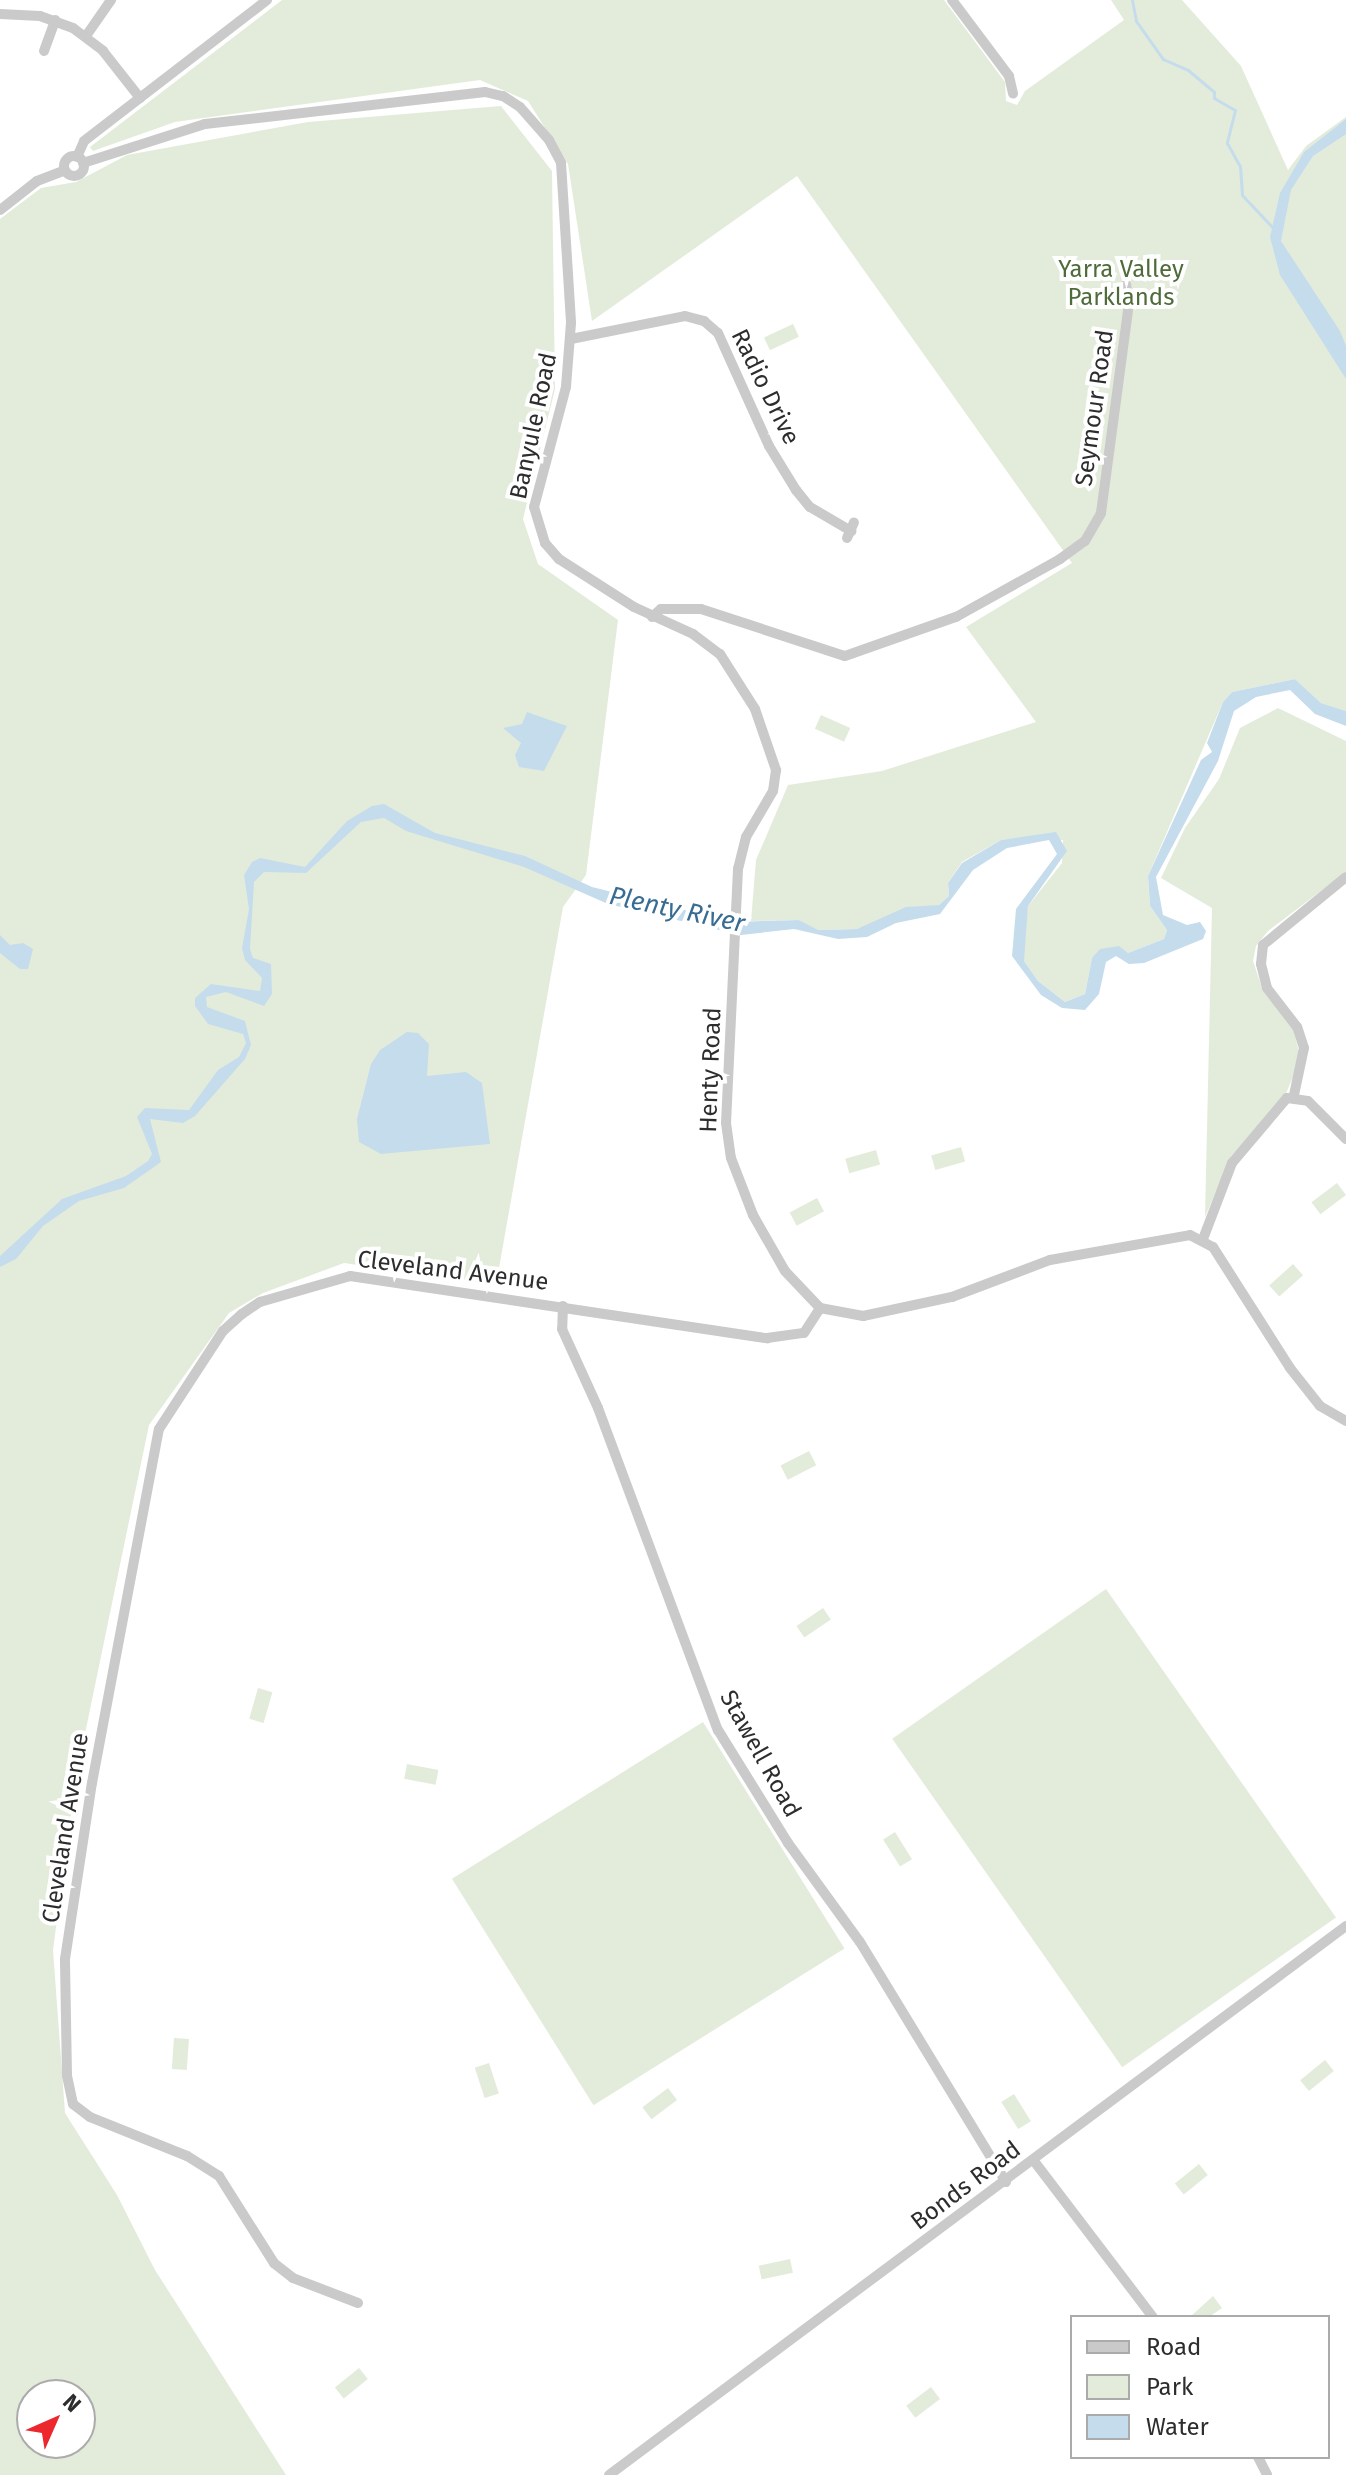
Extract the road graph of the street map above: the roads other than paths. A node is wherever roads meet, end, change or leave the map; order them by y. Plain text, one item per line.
1 (12, 0) edge
2 (111, 0) edge
3 (267, 0) edge
4 (952, 0) edge
5 (12, 13) junction
6 (0, 14) edge
7 (55, 20) junction
8 (86, 36) junction
9 (44, 51) dead end
10 (1013, 94) dead end
11 (140, 98) junction
12 (80, 160) junction
13 (0, 210) edge
14 (1126, 284) dead end
15 (571, 339) junction
16 (851, 530) dead end
17 (652, 617) junction
18 (1346, 877) edge
19 (736, 950) joint
20 (1294, 1095) junction
21 (1346, 1139) edge
22 (1203, 1239) junction
23 (563, 1306) junction
24 (820, 1308) junction
25 (1346, 1421) edge
26 (1342, 1930) edge
27 (1346, 1944) edge
28 (1034, 2161) junction
29 (1006, 2182) junction
30 (358, 2303) dead end
31 (1151, 2315) edge
32 (609, 2475) edge

1 - 5 street
2 - 8 street
3 - 11 street
4 - 10 street
5 - 6 street
5 - 7 street
7 - 8 street
7 - 9 street
8 - 11 street
11 - 12 street
12 - 13 street
12 - 15 street, Banyule Road
14 - 17 street, Seymour Road
15 - 16 street, Radio Drive
15 - 17 street, Banyule Road
17 - 19 street, Banyule Road
18 - 20 street
19 - 24 street, Henty Road
20 - 21 street
20 - 22 street
22 - 24 street
22 - 25 street
23 - 24 street, Cleveland Avenue
23 - 29 street, Stawell Road
23 - 30 street, Cleveland Avenue
26 - 27 street
26 - 28 street, Bonds Road
28 - 29 street, Bonds Road
28 - 31 street
29 - 32 street, Bonds Road

